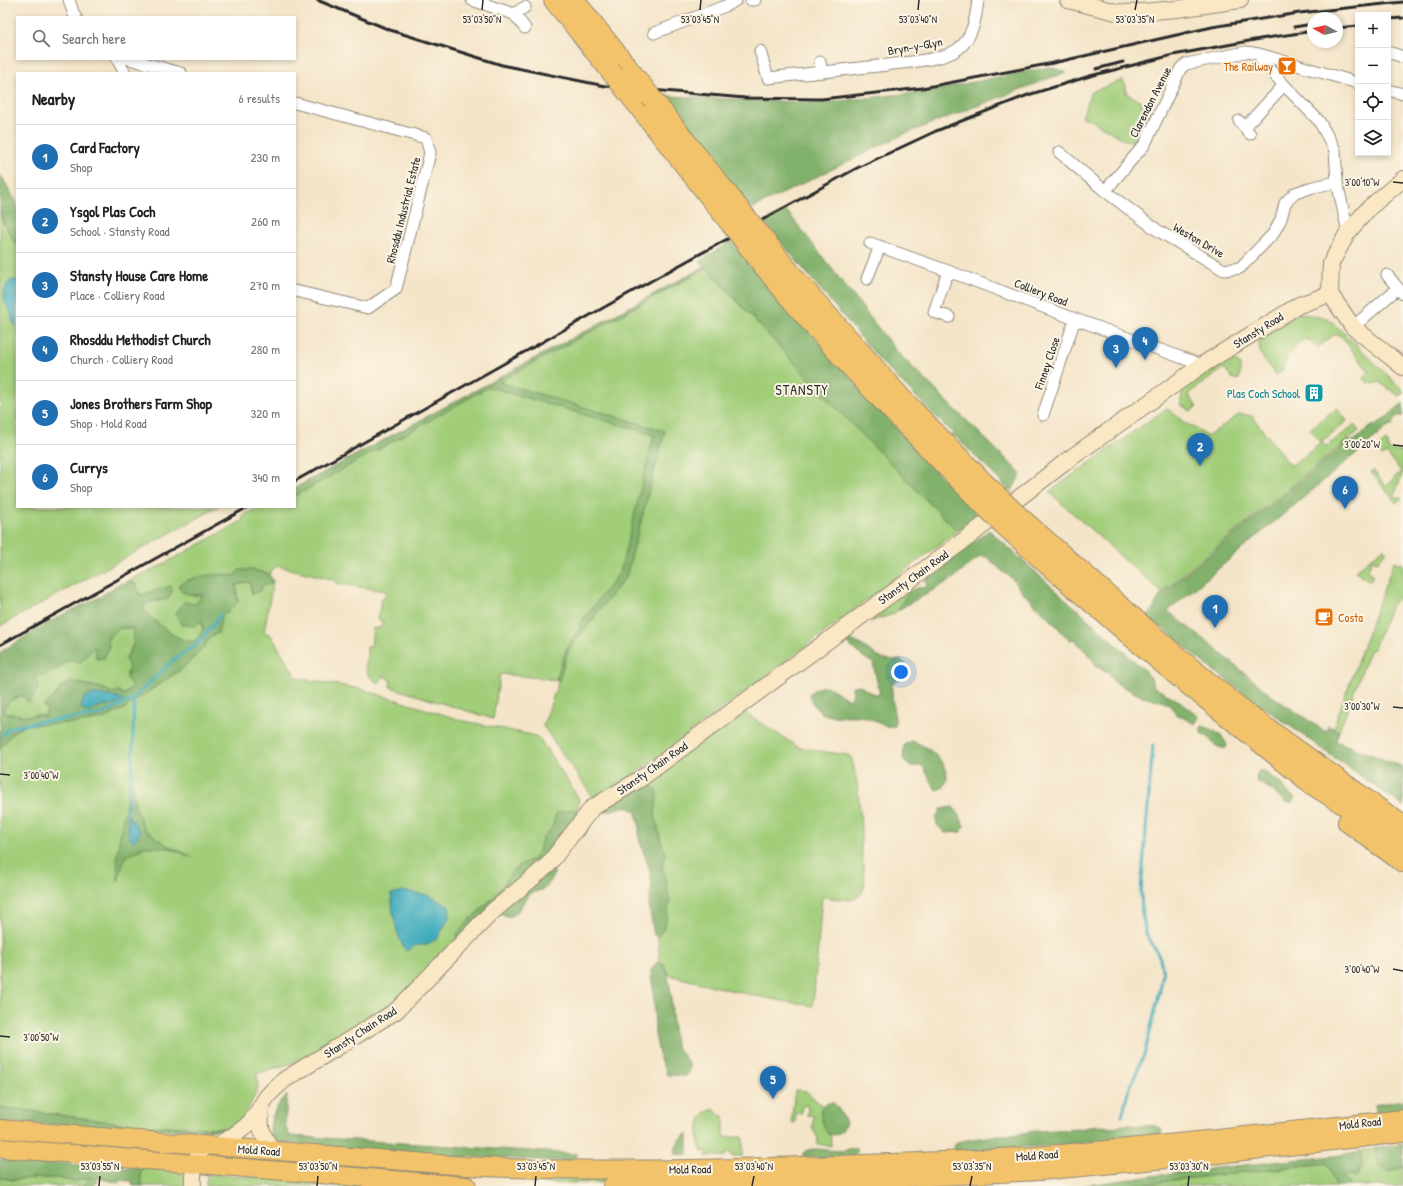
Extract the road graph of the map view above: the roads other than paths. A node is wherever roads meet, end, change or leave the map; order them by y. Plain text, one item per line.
1 (69, 0) edge
2 (554, 0) edge
3 (574, 0) edge
4 (736, 0) edge
5 (751, 0) edge
6 (755, 0) edge
7 (978, 0) edge
8 (1068, 0) edge
9 (1240, 0) edge
10 (478, 1) edge
11 (1095, 3) edge
12 (525, 6) dead end
13 (514, 14) junction
14 (75, 16) edge
15 (525, 28) dead end
16 (654, 33) dead end
17 (760, 51) dead end
18 (1391, 53) edge
19 (1259, 54) junction
20 (1403, 57) edge
21 (118, 60) edge
22 (133, 60) edge
23 (124, 72) edge
24 (177, 72) edge
25 (1355, 82) edge
26 (1284, 85) junction
27 (1391, 91) edge
28 (1403, 94) edge
29 (296, 103) edge
30 (1245, 128) dead end
31 (1059, 152) dead end
32 (1403, 180) edge
33 (1337, 182) junction
34 (1105, 191) junction
35 (738, 219) junction
36 (1348, 232) junction
37 (948, 271) junction
38 (1387, 275) dead end
39 (867, 279) dead end
40 (296, 291) edge
41 (1400, 291) edge
42 (1330, 294) junction
43 (949, 318) dead end
44 (1075, 320) junction
45 (1353, 327) junction
46 (1202, 365) junction
47 (1403, 367) edge
48 (1043, 415) dead end
49 (1072, 457) joint
50 (1009, 519) junction
51 (1180, 659) junction
52 (1160, 661) junction
53 (1403, 810) edge
54 (1403, 826) edge
55 (1403, 842) edge
56 (1403, 862) edge
57 (261, 1109) junction
58 (1403, 1118) edge
59 (0, 1129) edge
60 (1403, 1133) edge
61 (210, 1147) junction
62 (0, 1148) edge
63 (272, 1151) junction
64 (195, 1164) junction
65 (193, 1186) edge
66 (467, 1186) edge
67 (612, 1186) edge

1 - 14 street
2 - 35 highway, bridge
3 - 35 highway, bridge
4 - 16 street
5 - 6 street
7 - 17 street, Bryn-y-Glyn
8 - 11 street
9 - 11 street
10 - 13 street
12 - 13 street
13 - 15 street
18 - 20 street
19 - 25 street
19 - 26 street
19 - 34 street, Clarendon Avenue
21 - 23 street
22 - 24 street
26 - 30 street
26 - 33 street
27 - 28 street
29 - 40 street, Rhosddu Industrial Estate
31 - 34 street, Weston Drive
32 - 36 street
33 - 34 street, Weston Drive
33 - 36 street
35 - 50 highway, bridge
36 - 42 street
37 - 39 street, Colliery Road
37 - 43 street
37 - 44 street, Colliery Road
38 - 41 street
41 - 45 street
42 - 45 street
42 - 46 street, Stansty Road
44 - 46 street, Colliery Road
44 - 48 street, Finney Close
45 - 47 street
46 - 49 street, Stansty Road
49 - 57 street, Stansty Chain Road
50 - 51 highway
50 - 52 highway
51 - 53 highway
51 - 54 highway
52 - 55 highway
52 - 56 highway
57 - 61 street, Stansty Chain Road
57 - 63 street
58 - 63 main road, Mold Road
59 - 61 main road, Mold Road
60 - 67 main road, Mold Road
61 - 63 main road, Mold Road
61 - 64 street
62 - 64 main road, Mold Road
64 - 65 street
64 - 66 main road, Mold Road

